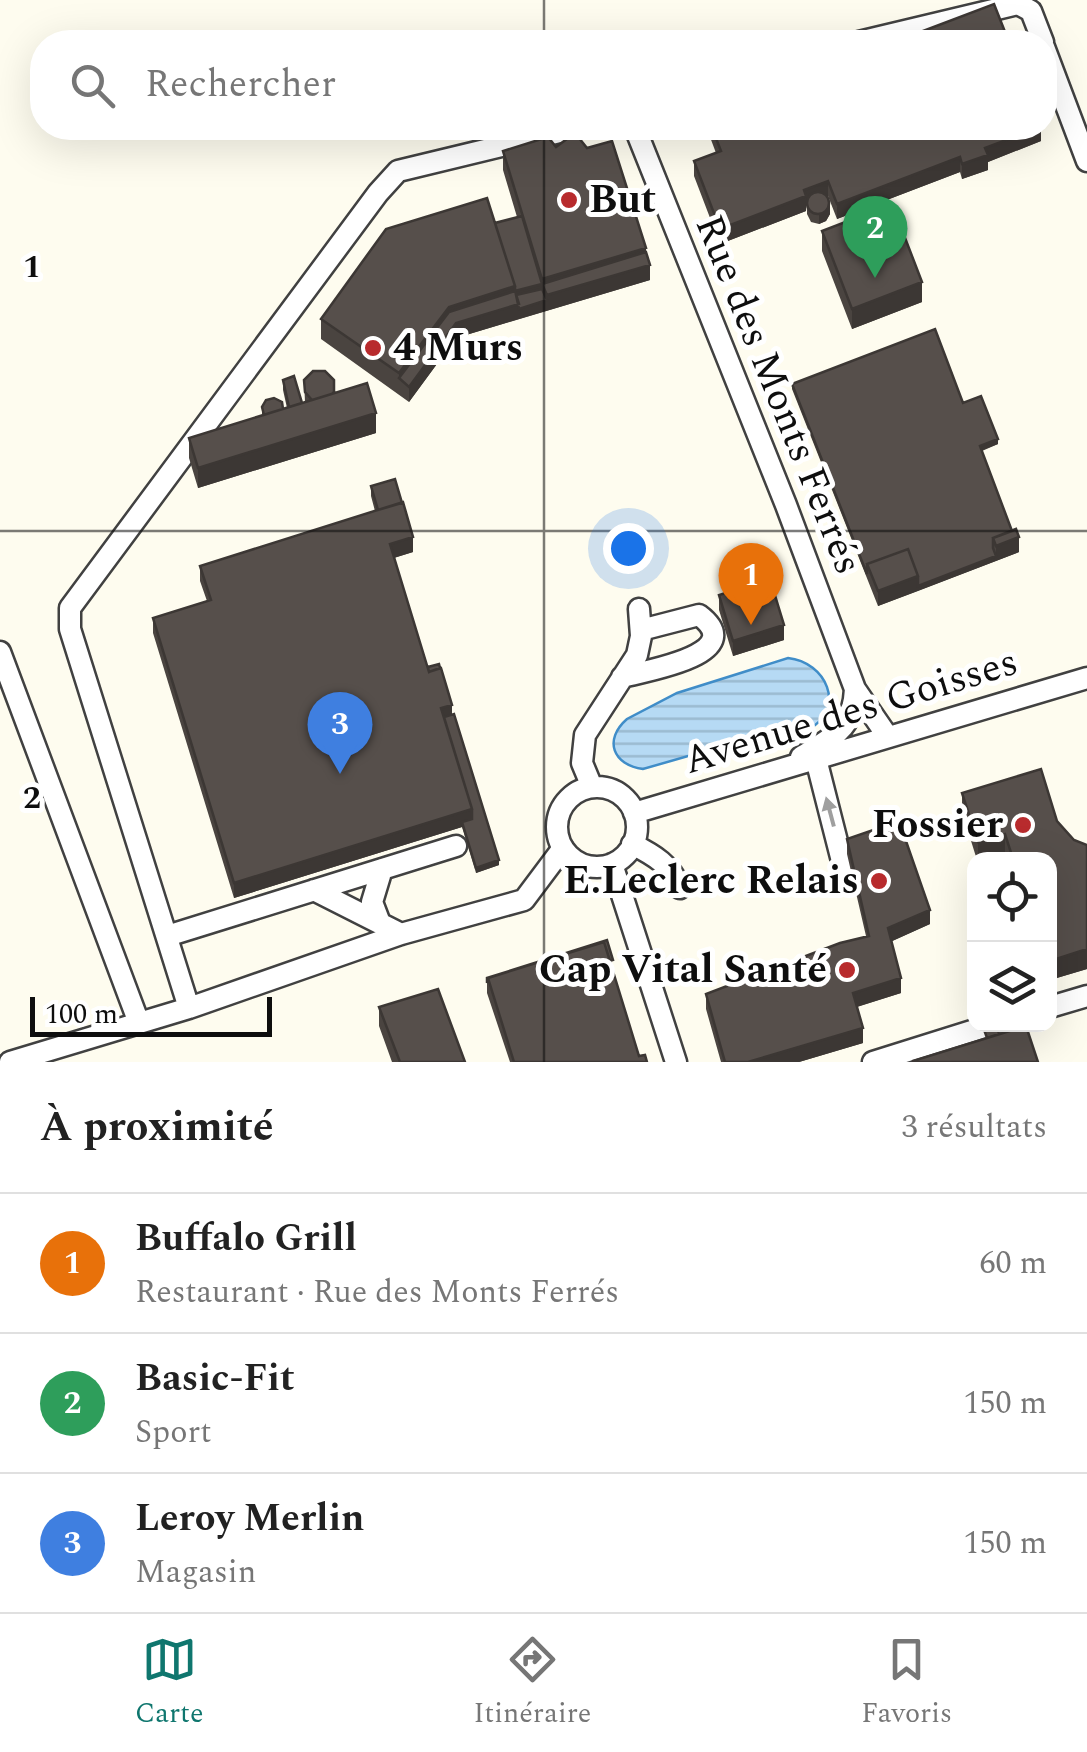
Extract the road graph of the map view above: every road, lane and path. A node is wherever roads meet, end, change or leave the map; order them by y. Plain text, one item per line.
1 (909, 30) edge
2 (1038, 30) edge
3 (1057, 80) edge
4 (526, 140) edge
5 (640, 140) edge
6 (1087, 161) edge
7 (0, 652) edge
8 (622, 677) junction
9 (1087, 678) edge
10 (854, 689) junction
11 (888, 738) junction
12 (816, 759) junction
13 (783, 769) junction
14 (592, 787) junction
15 (634, 813) junction
16 (632, 844) junction
17 (456, 846) dead end
18 (563, 848) junction
19 (612, 864) junction
20 (844, 864) dead end
21 (382, 869) junction
22 (680, 888) dead end
23 (314, 890) junction
24 (380, 923) junction
25 (401, 934) junction
26 (167, 936) junction
27 (1087, 996) edge
28 (1057, 1005) edge
29 (190, 1008) junction
30 (139, 1023) junction
31 (969, 1032) edge
32 (10, 1062) edge
33 (676, 1062) edge
34 (873, 1062) edge

1 - 2 street
3 - 6 street
4 - 26 street
5 - 10 street, Rue des Monts Ferrés
7 - 30 street
8 - 8 street
8 - 14 street
9 - 11 street, Avenue des Goisses
10 - 11 street, Rue des Monts Ferrés
10 - 13 street
11 - 12 street, Avenue des Goisses
12 - 13 street, Avenue des Goisses
20 -> 12 street
13 - 15 street, Avenue des Goisses
14 - 15 street
14 - 18 street
15 - 16 street
16 - 19 street
16 - 22 street
17 - 21 street
18 - 19 street
18 - 25 street
19 - 33 street
21 - 23 street
21 - 24 street
23 - 24 street
23 - 26 street
24 - 25 street
25 - 29 street
26 - 29 street
27 - 28 street
29 - 30 street
30 - 32 street
31 - 34 street

